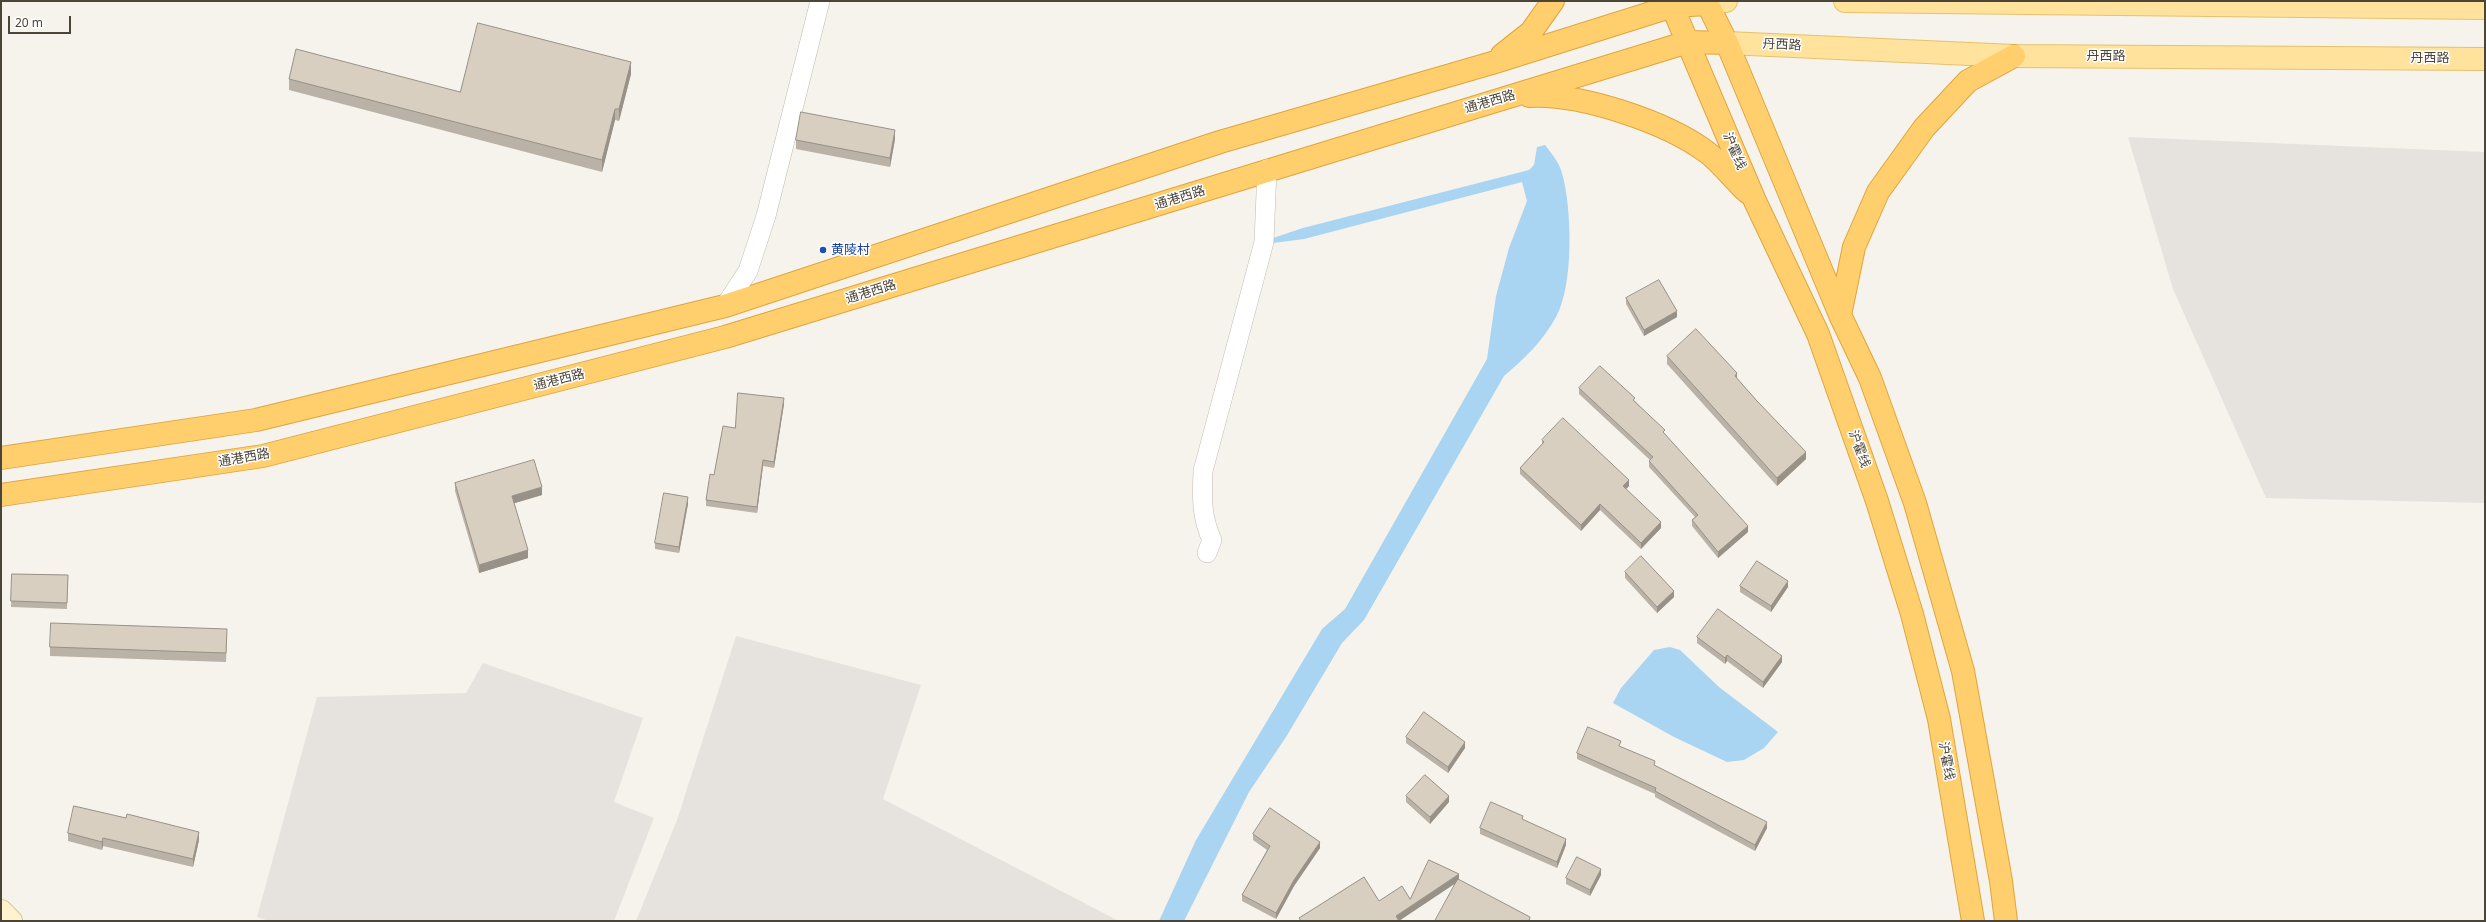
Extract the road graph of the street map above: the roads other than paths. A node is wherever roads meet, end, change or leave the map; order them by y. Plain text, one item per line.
1 (820, 1) edge
2 (1554, 1) edge
3 (1845, 1) edge
4 (1713, 2) edge
5 (1902, 2) edge
6 (1672, 3) edge
7 (2485, 8) edge
8 (1688, 42) junction
9 (1727, 43) junction
10 (2014, 56) junction
11 (2485, 59) edge
12 (1492, 63) junction
13 (1500, 98) junction
14 (1267, 169) junction
15 (1756, 201) junction
16 (725, 306) junction
17 (1840, 315) junction
18 (1, 458) edge
19 (1, 495) edge
20 (1206, 553) dead end
21 (1, 911) edge
22 (11, 921) edge
23 (1973, 921) edge
24 (2006, 921) edge

1 - 16 street
2 - 12 highway
3 - 5 main road
4 - 6 highway
4 - 9 highway
5 - 7 main road
6 - 8 highway, 沪霍线
6 - 12 highway
8 - 9 highway, 通港西路
8 - 13 highway, 通港西路
8 - 15 highway, 沪霍线
9 - 10 main road, 丹西路
9 - 17 highway
10 - 11 main road, 丹西路
10 - 17 highway
12 - 16 highway
13 - 14 highway, 通港西路
13 - 15 highway
14 - 19 highway, 通港西路
14 - 20 street
15 - 23 highway, 沪霍线
16 - 18 highway
17 - 24 highway
21 - 22 street

